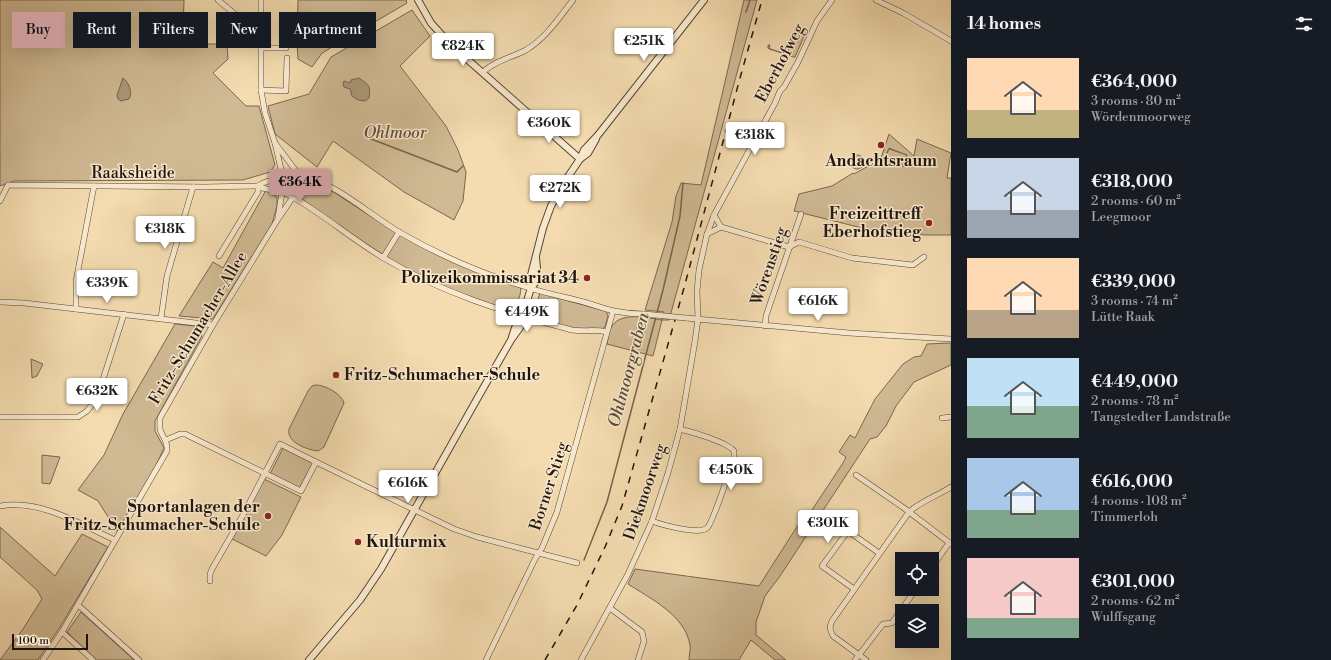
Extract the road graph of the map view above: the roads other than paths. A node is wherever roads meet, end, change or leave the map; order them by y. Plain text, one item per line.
1 (218, 0) edge
2 (261, 0) edge
3 (418, 0) edge
4 (573, 0) edge
5 (704, 0) edge
6 (832, 0) edge
7 (876, 0) edge
8 (232, 12) edge
9 (261, 12) edge
10 (951, 41) edge
11 (261, 48) edge
12 (288, 58) dead end
13 (482, 72) junction
14 (261, 90) junction
15 (275, 143) junction
16 (580, 159) junction
17 (297, 177) junction
18 (283, 178) junction
19 (94, 186) junction
20 (258, 186) junction
21 (193, 187) junction
22 (282, 192) junction
23 (291, 196) junction
24 (0, 201) edge
25 (801, 214) dead end
26 (714, 215) junction
27 (278, 219) junction
28 (722, 227) junction
29 (399, 232) junction
30 (707, 234) junction
31 (789, 247) junction
32 (219, 256) dead end
33 (924, 257) dead end
34 (383, 258) junction
35 (531, 288) junction
36 (0, 302) edge
37 (76, 309) junction
38 (613, 311) junction
39 (124, 314) junction
40 (522, 317) junction
41 (161, 318) junction
42 (698, 319) junction
43 (213, 324) junction
44 (765, 326) junction
45 (606, 332) junction
46 (951, 339) edge
47 (0, 417) edge
48 (951, 417) edge
49 (942, 418) dead end
50 (680, 430) junction
51 (166, 440) junction
52 (316, 462) junction
53 (265, 473) junction
54 (856, 475) dead end
55 (951, 487) edge
56 (0, 506) edge
57 (414, 511) junction
58 (909, 512) junction
59 (652, 521) junction
60 (115, 540) junction
61 (950, 543) edge
62 (880, 553) junction
63 (538, 554) junction
64 (939, 558) edge
65 (577, 562) dead end
66 (210, 581) dead end
67 (854, 590) junction
68 (911, 596) edge
69 (78, 605) junction
70 (610, 608) junction
71 (62, 632) junction
72 (859, 655) junction
73 (44, 660) edge
74 (93, 660) edge
75 (139, 660) edge
76 (309, 660) edge
77 (486, 660) edge
78 (581, 660) edge
79 (638, 660) edge
80 (855, 660) edge
81 (866, 660) edge

1 - 8 street
2 - 9 street
3 - 13 street
4 - 13 street
5 - 16 street
6 - 26 street, Eberhofweg
7 - 10 street
11 - 14 street
12 - 14 street
13 - 16 street
14 - 15 street
15 - 17 street
15 - 18 street, Fritz-Schumacher-Allee
16 - 35 street
17 - 18 street, Raaksheide
17 - 23 street, Fritz-Schumacher-Allee
17 - 29 street, Raaksheide
18 - 20 street, Raaksheide
18 - 22 street, Fritz-Schumacher-Allee
19 - 21 street, Raaksheide
19 - 24 street, Raaksheide
19 - 37 street
20 - 21 street, Raaksheide
20 - 22 street, Raaksheide
20 - 32 street, Fritz-Schumacher-Allee
21 - 41 street
22 - 23 street, Raaksheide
22 - 27 street, Fritz-Schumacher-Allee
23 - 27 street, Fritz-Schumacher-Allee
23 - 34 street, Raaksheide
25 - 31 street, Wörenstieg
26 - 28 street
26 - 30 street, Eberhofweg
27 - 43 street, Fritz-Schumacher-Allee
28 - 30 street
28 - 31 street
29 - 34 street
29 - 35 street, Raaksheide
30 - 42 street, Eberhofweg
31 - 33 street
31 - 44 street, Wörenstieg
34 - 40 street, Raaksheide
35 - 38 street, Raaksheide
35 - 40 street
36 - 37 street
37 - 39 street
38 - 42 street, Raaksheide, bridge
38 - 45 street, Borner Stieg
39 - 41 street
39 - 47 street
40 - 45 street, Raaksheide
40 - 57 street
41 - 43 street
42 - 44 street, Raaksheide
42 - 50 street, Diekmoorweg
43 - 51 street, Fritz-Schumacher-Allee
44 - 46 street, Raaksheide
45 - 63 street, Borner Stieg
48 - 49 street
50 - 59 street, Diekmoorweg
50 - 59 street
51 - 53 street
51 - 60 street, Fritz-Schumacher-Allee
52 - 53 street
52 - 53 street
52 - 57 street
53 - 66 street
54 - 58 street
55 - 58 street
56 - 60 street
57 - 63 street
57 - 76 street
58 - 61 street
58 - 62 street
59 - 70 street, Diekmoorweg
60 - 69 street, Fritz-Schumacher-Allee
61 - 64 street
62 - 67 street
62 - 67 street
63 - 65 street
63 - 77 street, Borner Stieg
67 - 72 street
68 - 72 street
69 - 71 street, Fritz-Schumacher-Allee
69 - 75 street
70 - 78 street, Diekmoorweg
70 - 79 street
71 - 73 street, Fritz-Schumacher-Allee
71 - 74 street
72 - 80 street
72 - 81 street

